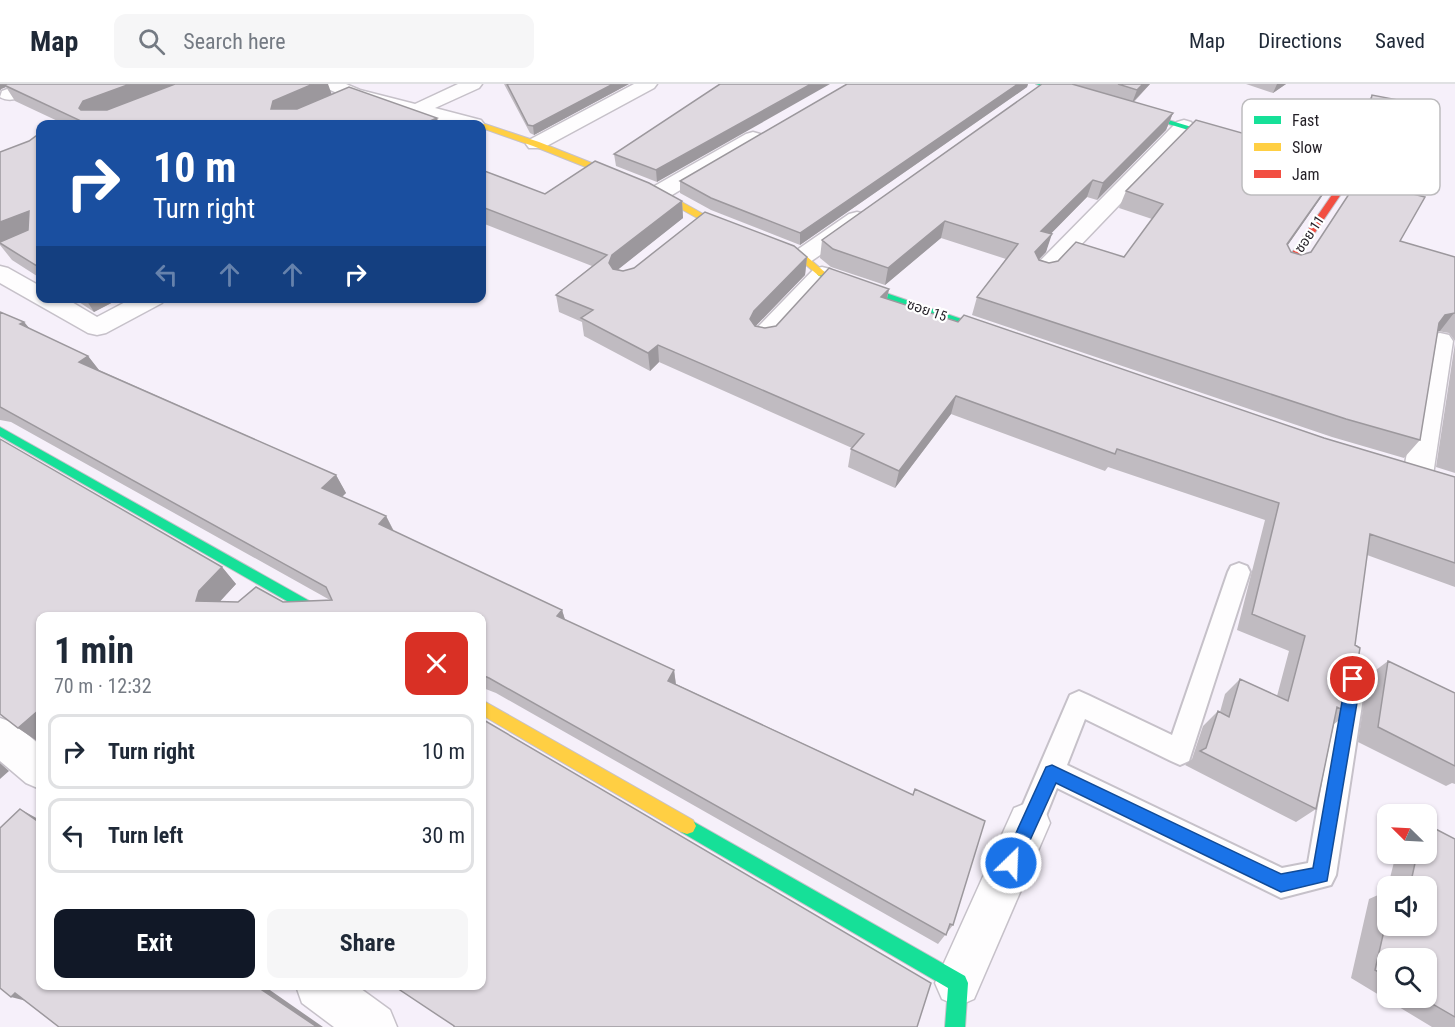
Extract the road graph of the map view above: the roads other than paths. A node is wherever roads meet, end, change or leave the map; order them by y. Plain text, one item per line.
1 (38, 84) edge
2 (330, 84) edge
3 (473, 84) edge
4 (648, 84) edge
5 (1037, 89) edge
6 (354, 94) junction
7 (8, 95) edge
8 (335, 103) edge
9 (416, 110) junction
10 (452, 120) edge
11 (1184, 126) junction
12 (486, 129) edge
13 (768, 130) edge
14 (1240, 142) edge
15 (536, 144) junction
16 (658, 193) junction
17 (1336, 195) edge
18 (869, 210) edge
19 (802, 257) junction
20 (3, 260) edge
21 (1290, 263) edge
22 (1043, 271) edge
23 (822, 274) junction
24 (36, 292) edge
25 (55, 303) edge
26 (143, 303) edge
27 (764, 336) edge
28 (1015, 341) edge
29 (1440, 341) edge
30 (0, 431) edge
31 (1417, 475) edge
32 (1239, 572) dead end
33 (312, 612) edge
34 (1357, 657) edge
35 (486, 709) edge
36 (0, 736) edge
37 (36, 767) edge
38 (1052, 772) junction
39 (1029, 823) joint
40 (958, 983) junction
41 (324, 990) edge
42 (373, 1027) edge
43 (955, 1027) edge

1 - 7 street
2 - 6 street, ซอย 15
3 - 9 street
4 - 15 street
5 - 11 street
6 - 8 street
6 - 9 street, ซอย 15
9 - 10 street, ซอย 15
11 - 14 street
11 - 22 street
12 - 15 street, ซอย 15
13 - 16 street
15 - 16 street, ซอย 15
16 - 19 street, ซอย 15
17 - 21 street, ซอย 11
18 - 19 street
19 - 23 street, ซอย 15
20 - 24 street
23 - 27 street
23 - 28 street, ซอย 15
25 - 26 street
29 - 31 street
30 - 33 street
32 - 38 lane
34 - 38 lane
35 - 40 street
36 - 37 street
38 - 39 lane
39 - 40 street
40 - 43 street
41 - 42 street

